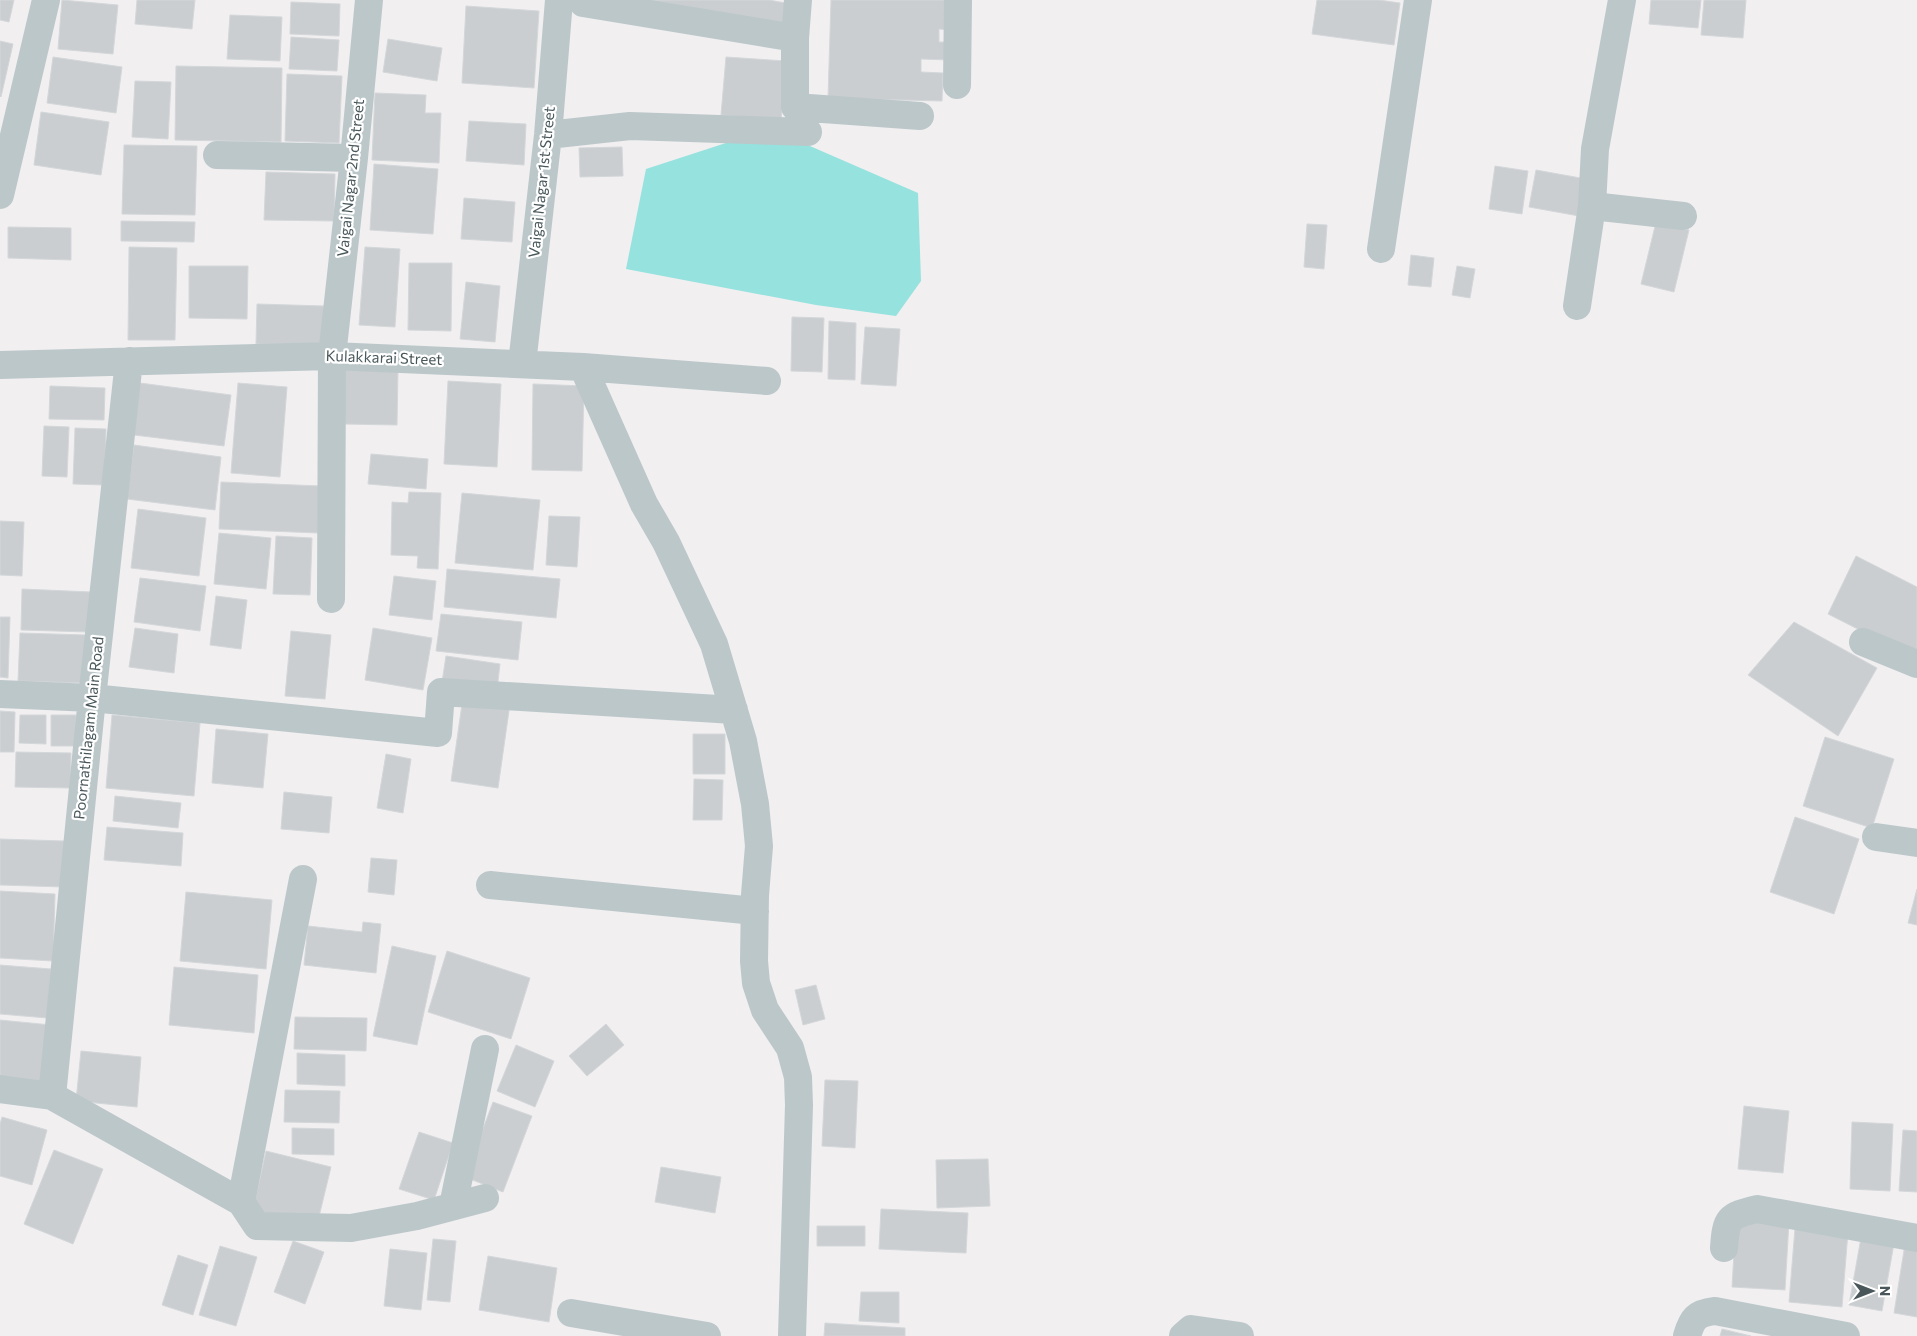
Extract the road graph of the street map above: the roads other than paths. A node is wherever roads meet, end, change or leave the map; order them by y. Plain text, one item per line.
1 (46, 0) edge
2 (370, 0) edge
3 (559, 0) edge
4 (584, 0) edge
5 (798, 0) edge
6 (958, 0) edge
7 (1418, 0) edge
8 (1622, 0) edge
9 (795, 38) junction
10 (957, 86) dead end
11 (920, 116) dead end
12 (808, 132) dead end
13 (548, 135) junction
14 (217, 155) dead end
15 (354, 158) junction
16 (0, 195) edge
17 (1592, 206) junction
18 (1683, 216) dead end
19 (1381, 249) dead end
20 (1577, 306) dead end
21 (332, 356) junction
22 (130, 362) junction
23 (522, 364) junction
24 (0, 365) edge
25 (584, 367) junction
26 (768, 381) dead end
27 (331, 599) dead end
28 (1863, 642) dead end
29 (1917, 664) edge
30 (0, 694) edge
31 (92, 698) junction
32 (734, 710) junction
33 (1876, 837) dead end
34 (1917, 843) edge
35 (303, 879) dead end
36 (490, 885) dead end
37 (755, 911) junction
38 (486, 1049) dead end
39 (0, 1089) edge
40 (52, 1096) junction
41 (486, 1198) dead end
42 (241, 1202) junction
43 (453, 1206) junction
44 (1917, 1238) edge
45 (1724, 1248) dead end
46 (571, 1313) dead end
47 (707, 1336) edge
48 (792, 1336) edge
49 (1183, 1336) edge
50 (1240, 1336) edge
51 (1687, 1336) edge
52 (1846, 1336) edge

1 - 16 street
2 - 15 street, Vaigai Nagar 2nd Street
3 - 13 street, Vaigai Nagar 1st Street
4 - 9 street
5 - 9 street
6 - 10 street
7 - 19 street
8 - 17 street
9 - 11 street
12 - 13 street
13 - 23 street, Vaigai Nagar 1st Street
14 - 15 street
15 - 21 street, Vaigai Nagar 2nd Street
17 - 18 street
17 - 20 street
21 - 22 street, Kulakkarai Street
21 - 23 street, Kulakkarai Street
21 - 27 street, Vaigai Nagar 2nd Street
22 - 24 street, Kulakkarai Street
22 - 31 street, Poornathilagam Main Road
23 - 25 street, Kulakkarai Street
25 - 26 street, Kulakkarai Street
25 - 32 street
28 - 29 street
30 - 31 street
31 - 32 street
31 - 40 street, Poornathilagam Main Road
32 - 37 street
33 - 34 street
35 - 42 street
36 - 37 street
37 - 48 street
38 - 43 street
39 - 40 street
40 - 42 street
41 - 43 street
42 - 43 street
44 - 45 street
46 - 47 street
49 - 50 street
51 - 52 street

